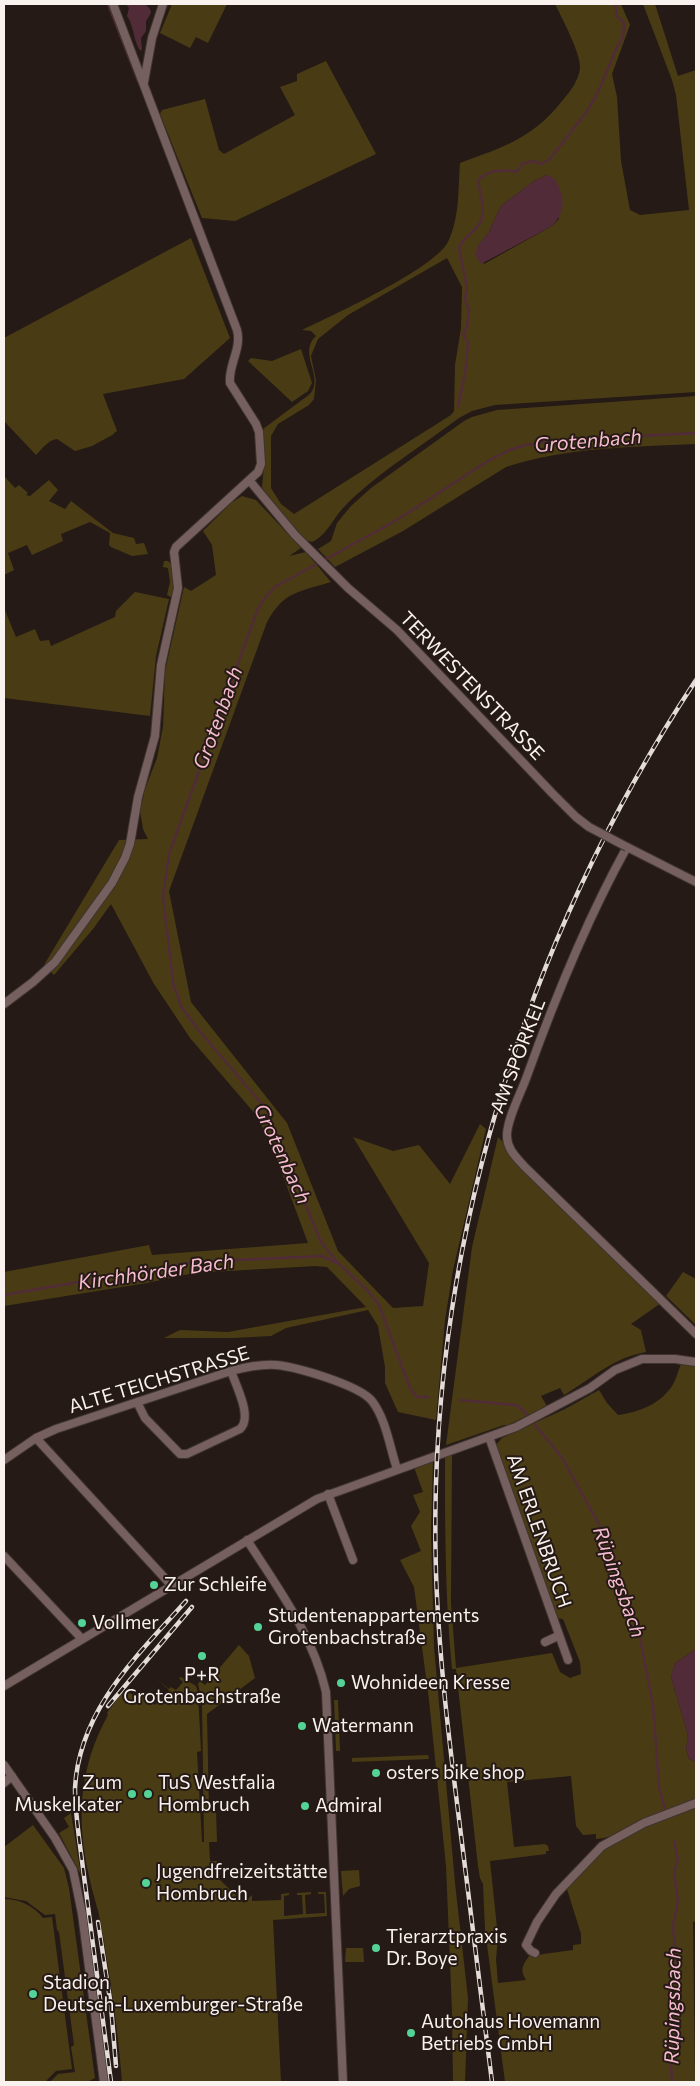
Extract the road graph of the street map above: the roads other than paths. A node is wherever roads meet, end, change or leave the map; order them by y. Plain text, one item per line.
1 (113, 4) edge
2 (163, 4) edge
3 (144, 82) junction
4 (249, 480) junction
5 (627, 847) junction
6 (696, 882) edge
7 (4, 1004) edge
8 (696, 1334) edge
9 (696, 1362) edge
10 (231, 1371) junction
11 (137, 1402) junction
12 (490, 1437) junction
13 (36, 1438) junction
14 (4, 1460) edge
15 (397, 1469) junction
16 (328, 1494) junction
17 (247, 1540) junction
18 (4, 1556) edge
19 (353, 1560) dead end
20 (172, 1586) junction
21 (558, 1636) junction
22 (82, 1639) junction
23 (545, 1642) dead end
24 (568, 1660) dead end
25 (4, 1686) edge
26 (4, 1765) edge
27 (12, 1776) junction
28 (4, 1782) edge
29 (696, 1804) edge
30 (535, 1953) dead end
31 (104, 2082) edge
32 (343, 2082) edge

1 - 3 street
2 - 3 street
3 - 4 street
4 - 5 street, TERWESTENSTRASSE, bridge
4 - 7 street
5 - 6 street, TERWESTENSTRASSE
5 - 8 street, AM SPÖRKEL
9 - 12 street
10 - 11 street, ALTE TEICHSTRASSE
10 - 11 street
10 - 15 street, ALTE TEICHSTRASSE
11 - 13 street, ALTE TEICHSTRASSE
12 - 15 street
12 - 21 street, AM ERLENBRUCH
13 - 14 street, ALTE TEICHSTRASSE
13 - 20 street
15 - 16 street
16 - 17 street
16 - 19 street
17 - 20 street
17 - 32 street
18 - 22 street
20 - 22 street
21 - 23 street, AM ERLENBRUCH
21 - 24 street, AM ERLENBRUCH
22 - 25 street
26 - 27 street
27 - 28 street
27 - 31 street
29 - 30 street

